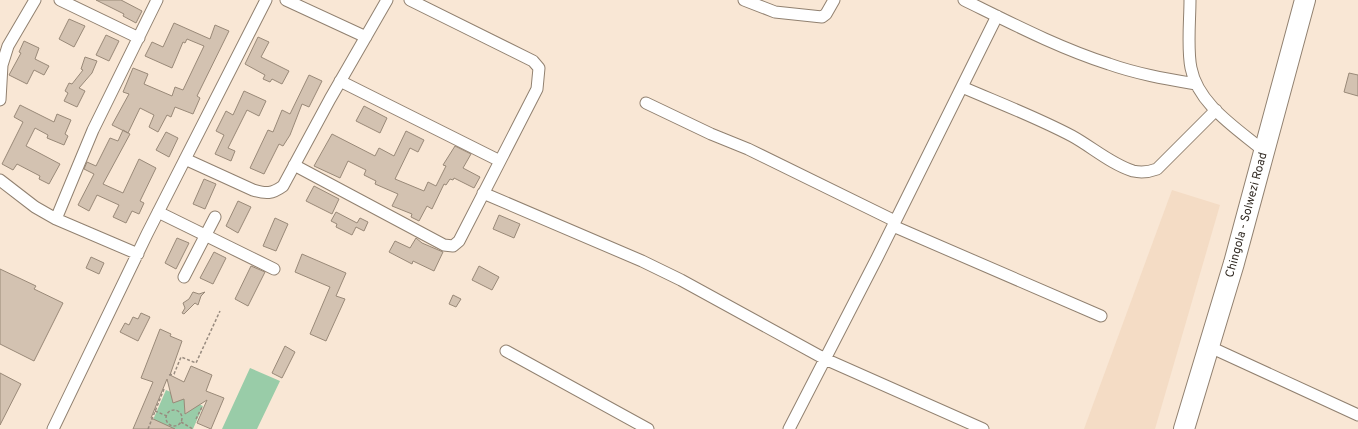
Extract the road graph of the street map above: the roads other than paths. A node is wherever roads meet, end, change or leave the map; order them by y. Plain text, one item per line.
1 (35, 0) edge
2 (60, 0) edge
3 (157, 0) edge
4 (266, 0) edge
5 (286, 0) edge
6 (387, 0) edge
7 (410, 0) edge
8 (744, 0) edge
9 (834, 0) edge
10 (964, 0) edge
11 (1190, 0) edge
12 (1305, 0) edge
13 (982, 4) edge
14 (997, 16) junction
15 (366, 37) junction
16 (139, 38) junction
17 (340, 81) junction
18 (1196, 84) junction
19 (962, 86) junction
20 (0, 100) edge
21 (646, 103) dead end
22 (1216, 110) junction
23 (1265, 152) junction
24 (185, 159) junction
25 (500, 161) junction
26 (294, 165) junction
27 (0, 180) edge
28 (483, 193) junction
29 (158, 212) junction
30 (215, 217) dead end
31 (56, 219) junction
32 (894, 224) junction
33 (206, 236) junction
34 (138, 254) junction
35 (274, 269) dead end
36 (184, 277) dead end
37 (1101, 316) dead end
38 (1210, 347) junction
39 (506, 351) dead end
40 (825, 359) junction
41 (1358, 415) edge
42 (53, 429) edge
43 (648, 429) edge
44 (789, 429) edge
45 (983, 429) edge
46 (1184, 429) edge

1 - 20 street
2 - 16 street
3 - 16 street
4 - 24 street
5 - 15 street
6 - 15 street
7 - 25 street
8 - 9 street
10 - 13 street
11 - 18 street
12 - 23 highway, Chingola - Solwezi Road
13 - 14 street
14 - 18 street
14 - 19 street
15 - 17 street
16 - 31 street
17 - 25 street
17 - 26 street
18 - 22 street
19 - 22 street
19 - 32 street
21 - 32 street
22 - 23 street
23 - 38 highway, Chingola - Solwezi Road
24 - 26 street
24 - 29 street
25 - 28 street
26 - 28 street
27 - 31 street
28 - 40 street
29 - 33 street
29 - 34 street
30 - 33 street
31 - 34 street
32 - 37 street
32 - 40 street
33 - 35 street
33 - 36 street
34 - 42 street
38 - 41 street
38 - 46 highway, Chingola - Solwezi Road
39 - 43 street
40 - 44 street
40 - 45 street

